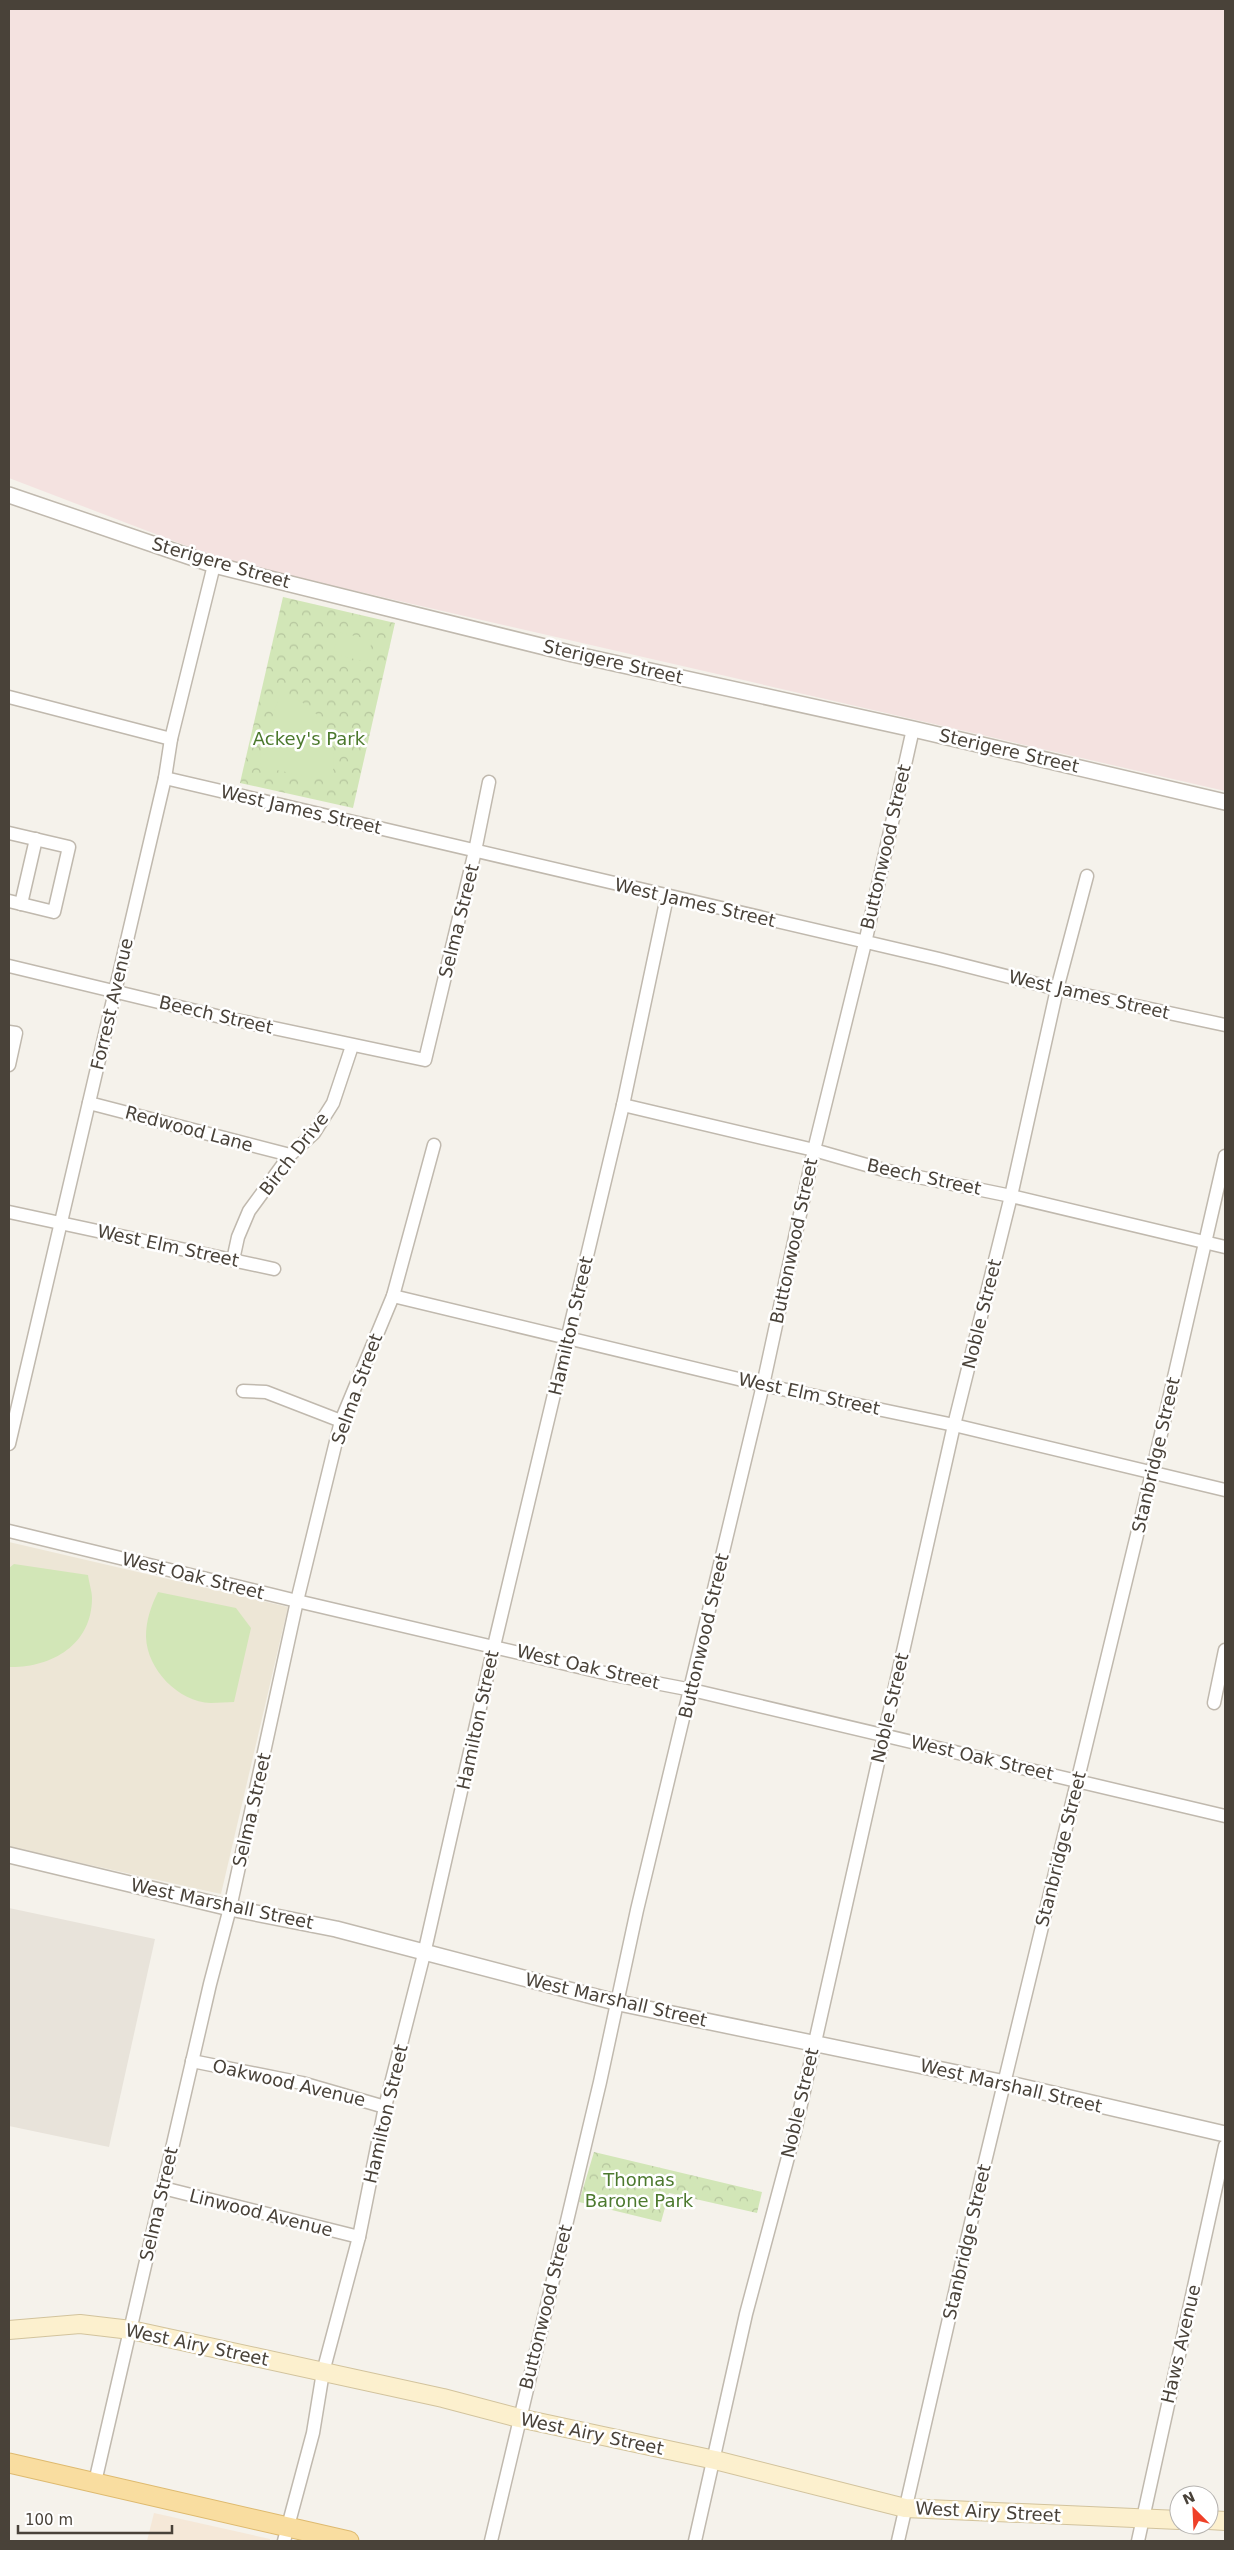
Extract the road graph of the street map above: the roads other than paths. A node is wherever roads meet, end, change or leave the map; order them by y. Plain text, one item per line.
1 (9, 495) edge
2 (214, 565) junction
3 (9, 697) edge
4 (913, 729) junction
5 (171, 739) junction
6 (165, 778) junction
7 (489, 782) dead end
8 (1225, 802) edge
9 (9, 833) edge
10 (36, 839) junction
11 (476, 852) junction
12 (1087, 876) dead end
13 (667, 897) junction
14 (15, 903) edge
15 (865, 943) junction
16 (9, 966) edge
17 (1057, 989) junction
18 (115, 991) junction
19 (1225, 1025) edge
20 (9, 1032) edge
21 (352, 1046) junction
22 (425, 1060) joint
23 (9, 1066) edge
24 (89, 1102) junction
25 (623, 1105) junction
26 (434, 1145) dead end
27 (814, 1150) junction
28 (290, 1155) junction
29 (1225, 1156) edge
30 (1011, 1196) junction
31 (9, 1212) edge
32 (61, 1223) junction
33 (1205, 1243) junction
34 (1225, 1247) edge
35 (233, 1260) junction
36 (274, 1269) dead end
37 (393, 1296) junction
38 (568, 1339) junction
39 (763, 1385) junction
40 (243, 1391) dead end
41 (341, 1421) junction
42 (954, 1425) junction
43 (9, 1444) edge
44 (1152, 1473) junction
45 (1225, 1490) edge
46 (9, 1531) edge
47 (297, 1601) junction
48 (494, 1646) junction
49 (1225, 1650) edge
50 (692, 1690) junction
51 (1214, 1703) dead end
52 (884, 1736) junction
53 (1077, 1780) junction
54 (1225, 1816) edge
55 (9, 1855) edge
56 (230, 1908) junction
57 (424, 1954) junction
58 (619, 2003) junction
59 (814, 2042) junction
60 (192, 2061) junction
61 (1005, 2083) junction
62 (385, 2107) junction
63 (1225, 2134) edge
64 (1225, 2146) edge
65 (163, 2188) junction
66 (359, 2237) junction
67 (9, 2330) edge
68 (131, 2330) junction
69 (323, 2372) junction
70 (518, 2418) junction
71 (715, 2460) junction
72 (9, 2463) edge
73 (94, 2482) junction
74 (905, 2508) junction
75 (1142, 2519) junction
76 (1169, 2520) edge
77 (286, 2534) edge
78 (349, 2541) edge
79 (491, 2541) edge
80 (695, 2541) edge
81 (898, 2541) edge
82 (1138, 2541) edge

1 - 2 street, Sterigere Street
2 - 4 street, Sterigere Street
2 - 5 street, Forrest Avenue
3 - 5 street
4 - 8 street, Sterigere Street
4 - 15 street, Buttonwood Street
5 - 6 street, Forrest Avenue
6 - 11 street, West James Street
6 - 18 street, Forrest Avenue
7 - 11 street, Selma Street
9 - 10 street
10 - 14 street
10 - 14 street
11 - 13 street, West James Street
11 - 22 street, Selma Street
12 - 17 street, Noble Street
13 - 15 street, West James Street
13 - 25 street, Hamilton Street
15 - 17 street, West James Street
15 - 27 street, Buttonwood Street
16 - 18 street, Beech Street
17 - 19 street, West James Street
17 - 30 street, Noble Street
18 - 21 street, Beech Street
18 - 24 street, Forrest Avenue
20 - 23 street
21 - 22 street, Beech Street
21 - 28 street, Birch Drive
24 - 28 street, Redwood Lane
24 - 32 street, Forrest Avenue
25 - 27 street, Beech Street
25 - 38 street, Hamilton Street
26 - 37 street, Selma Street
27 - 30 street, Beech Street
27 - 39 street, Buttonwood Street
28 - 35 street, Birch Drive
29 - 33 street, Stanbridge Street
30 - 33 street, Beech Street
30 - 42 street, Noble Street
31 - 32 street, West Elm Street
32 - 35 street, West Elm Street
32 - 43 street, Forrest Avenue
33 - 34 street, Beech Street
33 - 44 street, Stanbridge Street
35 - 36 street, West Elm Street
37 - 38 street, West Elm Street
37 - 41 street, Selma Street
38 - 39 street, West Elm Street
38 - 48 street, Hamilton Street
39 - 42 street, West Elm Street
39 - 50 street, Buttonwood Street
40 - 41 street
41 - 47 street, Selma Street
42 - 44 street, West Elm Street
42 - 52 street, Noble Street
44 - 45 street, West Elm Street
44 - 53 street, Stanbridge Street
46 - 47 street, West Oak Street
47 - 48 street, West Oak Street
47 - 56 street, Selma Street
48 - 50 street, West Oak Street
48 - 57 street, Hamilton Street
49 - 51 street
50 - 52 street, West Oak Street
50 - 58 street, Buttonwood Street
52 - 53 street, West Oak Street
52 - 59 street, Noble Street
53 - 54 street, West Oak Street
53 - 61 street, Stanbridge Street
55 - 56 street, West Marshall Street
56 - 57 street, West Marshall Street
56 - 60 street, Selma Street
57 - 58 street, West Marshall Street
57 - 62 street, Hamilton Street
58 - 59 street, West Marshall Street
58 - 70 street, Buttonwood Street
59 - 61 street, West Marshall Street
59 - 71 street, Noble Street
60 - 62 street, Oakwood Avenue
60 - 65 street, Selma Street
61 - 63 street, West Marshall Street
61 - 74 street, Stanbridge Street
62 - 66 street, Hamilton Street
64 - 75 street, Haws Avenue
65 - 66 street, Linwood Avenue
65 - 68 street, Selma Street
66 - 69 street, Hamilton Street
67 - 68 main road, West Airy Street
68 - 69 main road, West Airy Street
68 - 73 street, Selma Street
69 - 70 main road, West Airy Street
69 - 77 street, Hamilton Street
70 - 71 main road, West Airy Street
70 - 79 street, Buttonwood Street
71 - 74 main road, West Airy Street
71 - 80 street, Noble Street
72 - 73 main road
73 - 77 main road
74 - 75 main road, West Airy Street
74 - 81 street, Stanbridge Street
75 - 76 main road, West Airy Street
75 - 82 street, Haws Avenue
77 - 78 main road

